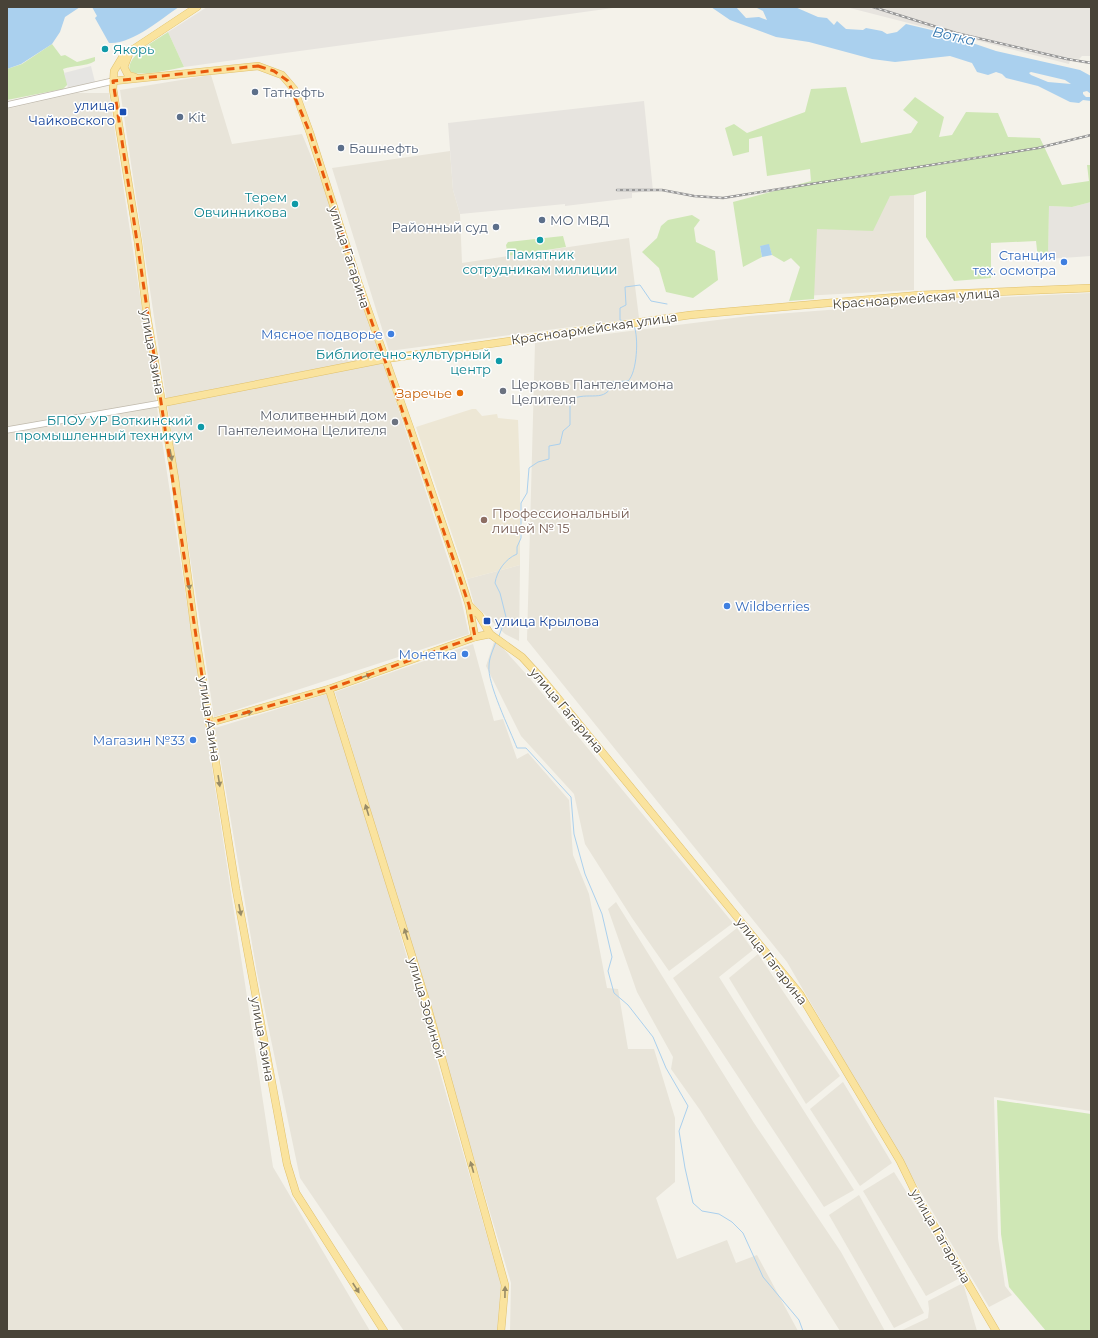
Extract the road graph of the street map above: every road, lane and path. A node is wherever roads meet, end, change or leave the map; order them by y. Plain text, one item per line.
1 (197, 7) edge
2 (132, 50) junction
3 (139, 78) junction
4 (113, 81) junction
5 (7, 105) edge
6 (1091, 288) edge
7 (385, 359) junction
8 (162, 403) junction
9 (7, 430) edge
10 (469, 605) junction
11 (490, 634) junction
12 (475, 637) junction
13 (329, 689) junction
14 (209, 723) junction
15 (384, 1331) edge
16 (501, 1331) edge
17 (996, 1331) edge

1 - 2 main road
2 - 3 main road
2 - 4 main road
3 - 4 main road, улица Гагарина
3 - 7 main road, улица Гагарина
4 - 5 street
4 - 8 main road, улица Азина
6 - 7 main road, Красноармейская улица
7 - 8 main road, Красноармейская улица
7 - 10 main road, улица Гагарина
8 - 9 street, Красноармейская улица
8 -> 14 main road, улица Азина
10 - 11 main road
10 - 12 main road
11 - 12 main road
11 - 17 main road, улица Гагарина
13 -> 12 main road
14 -> 13 main road
16 -> 13 main road, улица Зориной
14 -> 15 main road, улица Азина

